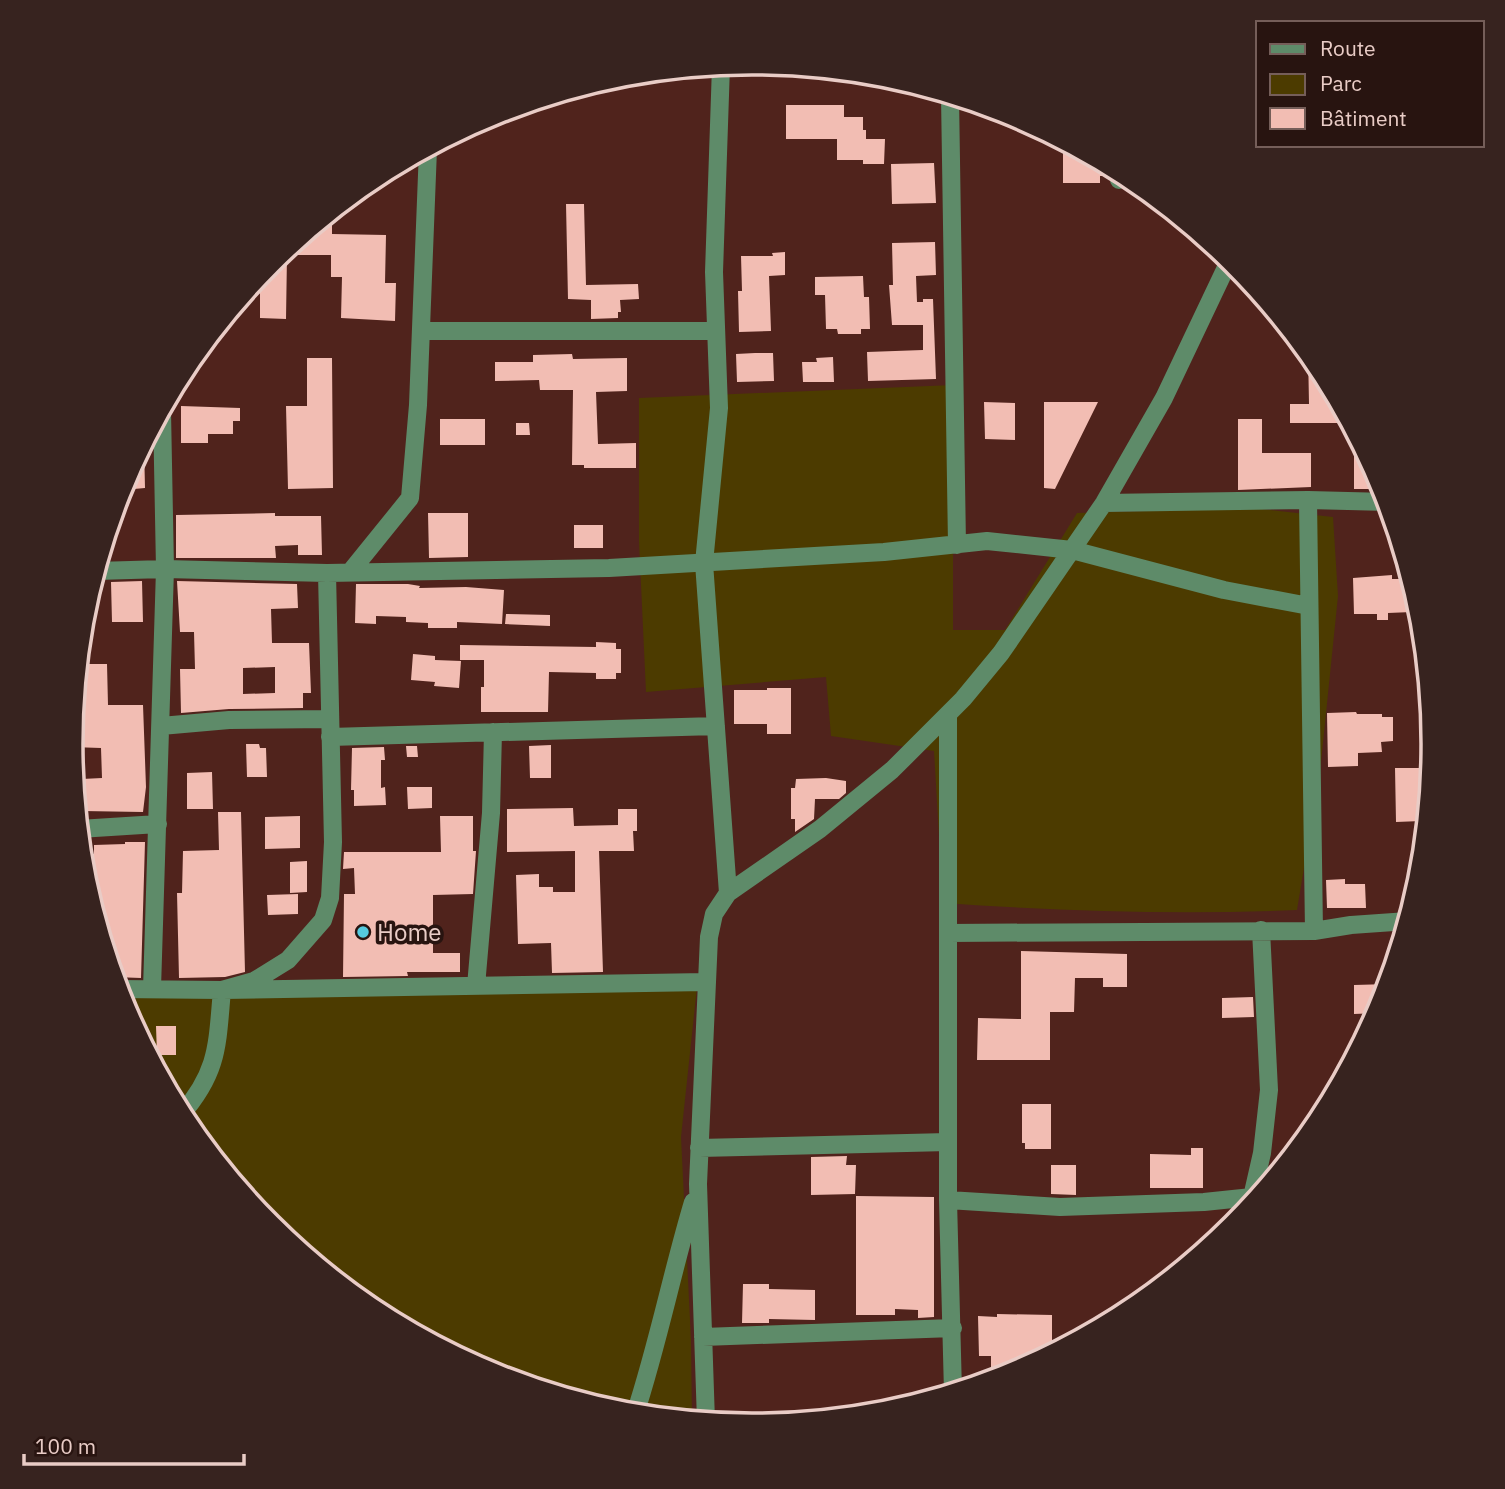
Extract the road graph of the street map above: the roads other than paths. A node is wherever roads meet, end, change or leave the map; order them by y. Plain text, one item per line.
1 (721, 76) edge
2 (950, 105) edge
3 (428, 160) edge
4 (1225, 270) edge
5 (421, 331) junction
6 (716, 331) junction
7 (162, 429) edge
8 (1308, 500) junction
9 (1376, 502) edge
10 (1104, 503) junction
11 (957, 545) junction
12 (1072, 550) junction
13 (704, 563) junction
14 (164, 569) junction
15 (106, 571) edge
16 (351, 571) junction
17 (327, 573) junction
18 (1309, 606) junction
19 (948, 714) junction
20 (160, 726) junction
21 (716, 726) junction
22 (330, 728) junction
23 (493, 732) junction
24 (158, 824) junction
25 (89, 828) edge
26 (728, 893) junction
27 (1398, 922) edge
28 (1261, 930) junction
29 (1314, 931) junction
30 (948, 933) junction
31 (706, 982) junction
32 (476, 986) junction
33 (130, 989) edge
34 (152, 989) junction
35 (222, 990) junction
36 (189, 1105) edge
37 (948, 1142) junction
38 (699, 1148) junction
39 (698, 1184) junction
40 (1254, 1188) edge
41 (948, 1200) junction
42 (1241, 1202) edge
43 (953, 1328) junction
44 (703, 1337) junction
45 (954, 1382) edge
46 (638, 1404) edge
47 (706, 1412) edge

1 - 6 street
2 - 11 street
3 - 5 street
4 - 10 street
5 - 6 street
5 - 16 street
6 - 13 street
7 - 14 street
8 - 9 street
8 - 10 street
8 - 18 street
10 - 12 street
11 - 12 street
11 - 13 street
12 - 18 street
12 - 19 street
13 - 16 street
13 - 21 street
14 - 15 street
14 - 17 street
14 - 20 street
16 - 17 street
17 - 22 street
18 - 29 street
19 - 26 street
19 - 30 street
20 - 22 street
20 - 24 street
21 - 23 street
21 - 26 street
22 - 23 street
22 - 35 street
23 - 32 street
24 - 25 street
24 - 34 street
26 - 31 street
27 - 29 street
28 - 29 street
28 - 30 street
28 - 40 street
30 - 37 street
31 - 32 street
31 - 38 street
32 - 35 street
33 - 34 street
34 - 35 street
35 - 36 street
37 - 38 street
37 - 41 street
38 - 39 street
39 - 44 street
39 - 46 street
41 - 42 street
41 - 43 street
43 - 44 street
43 - 45 street
44 - 47 street

